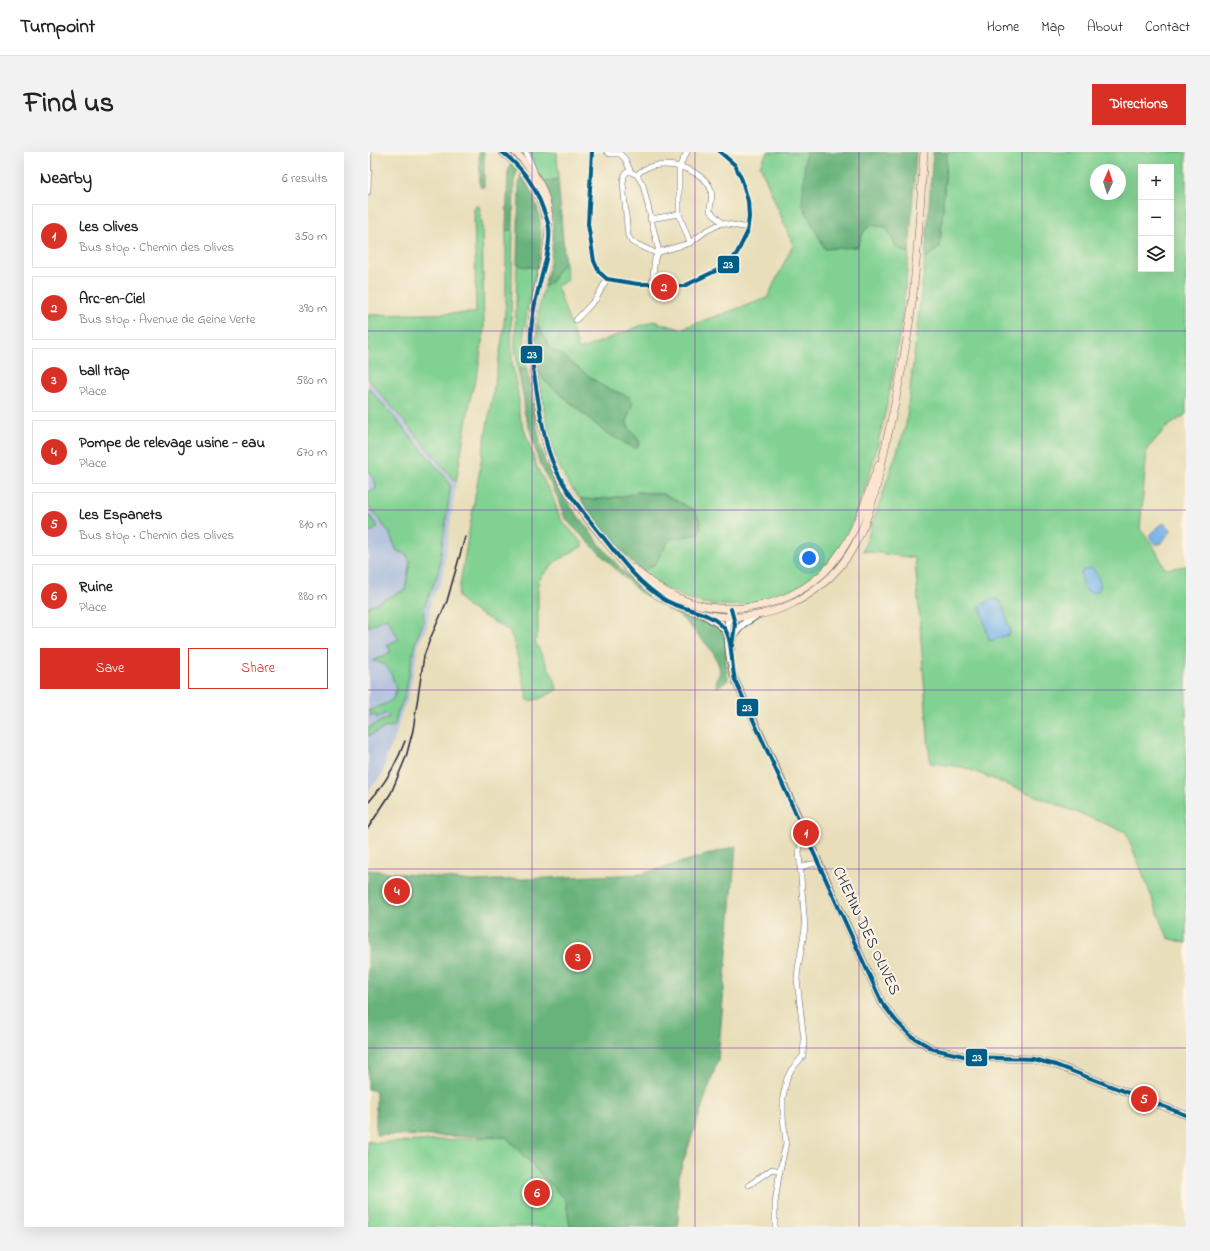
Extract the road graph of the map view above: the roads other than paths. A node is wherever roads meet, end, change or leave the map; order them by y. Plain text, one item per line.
1 (369, 152) edge
2 (592, 152) edge
3 (607, 152) edge
4 (687, 152) edge
5 (720, 152) edge
6 (924, 152) edge
7 (515, 154) edge
8 (679, 167) junction
9 (631, 172) junction
10 (637, 175) junction
11 (368, 192) edge
12 (679, 214) junction
13 (650, 219) junction
14 (722, 223) junction
15 (549, 228) junction
16 (748, 228) junction
17 (690, 243) junction
18 (658, 253) junction
19 (607, 279) junction
20 (652, 284) junction
21 (576, 320) dead end
22 (886, 446) junction
23 (613, 550) junction
24 (731, 609) junction
25 (703, 614) junction
26 (759, 614) junction
27 (731, 617) junction
28 (727, 633) junction
29 (734, 636) junction
30 (730, 655) junction
31 (807, 836) junction
32 (820, 864) junction
33 (800, 869) junction
34 (1186, 1115) edge
35 (780, 1171) junction
36 (749, 1185) dead end
37 (774, 1227) edge

1 - 11 street
2 - 19 street
3 - 9 street
4 - 8 street
5 - 16 street
6 - 22 main road
7 - 15 main road
7 - 15 main road
8 - 10 street
8 - 12 street
8 - 14 street
9 - 10 street
9 - 18 street
10 - 13 street
12 - 13 street
12 - 17 street
13 - 18 street
14 - 16 street
14 - 17 street
15 - 23 main road
16 - 20 street
17 - 18 street
18 - 20 street
19 - 20 street
19 - 21 street
22 - 24 main road
22 - 26 main road
23 - 24 main road
23 - 25 main road
24 - 27 street, CHEMIN DES OLIVES
25 - 27 main road
25 - 28 street
26 - 27 main road
26 - 29 street
27 - 28 street, CHEMIN DES OLIVES
27 - 29 street, CHEMIN DES OLIVES
28 - 30 street, CHEMIN DES OLIVES
29 - 30 street, CHEMIN DES OLIVES
30 - 31 street, CHEMIN DES OLIVES
31 - 32 street, CHEMIN DES OLIVES
31 - 33 street
32 - 33 street
32 - 34 street, CHEMIN DES OLIVES
33 - 35 street
35 - 36 street
35 - 37 street

